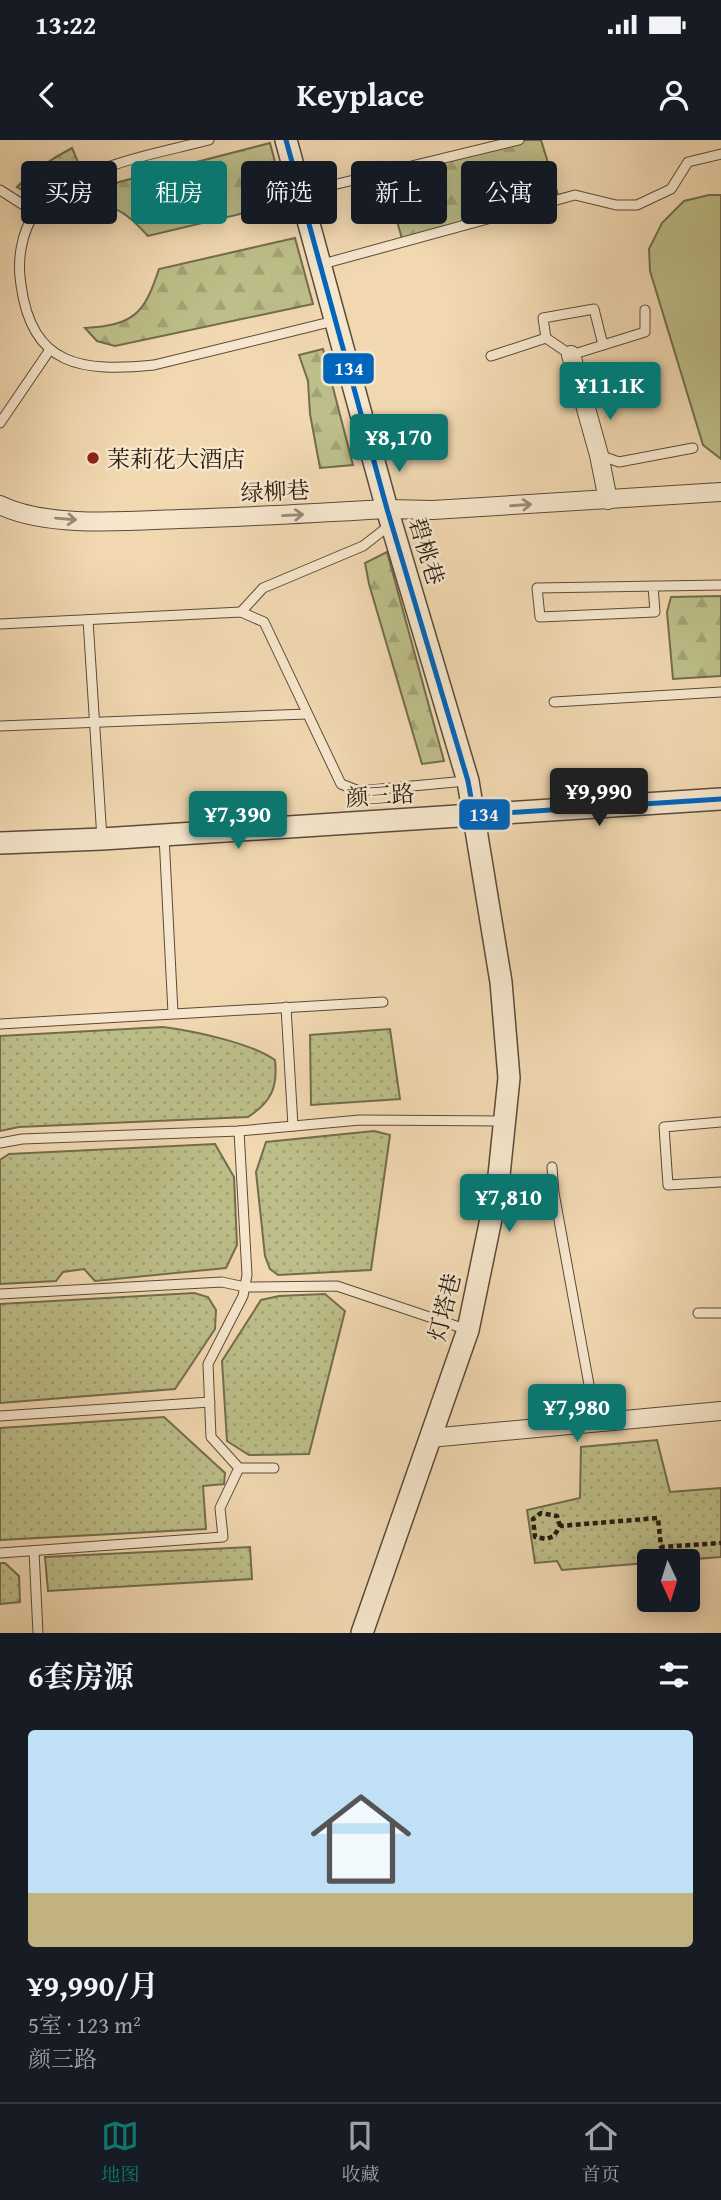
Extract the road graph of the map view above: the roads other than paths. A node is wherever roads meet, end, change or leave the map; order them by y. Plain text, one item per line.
1 (209, 140) edge
2 (286, 140) edge
3 (519, 140) edge
4 (721, 154) edge
5 (292, 161) edge
6 (117, 165) edge
7 (337, 184) edge
8 (0, 190) edge
9 (21, 203) edge
10 (31, 224) edge
11 (308, 224) edge
12 (319, 265) junction
13 (645, 310) dead end
14 (336, 321) junction
15 (546, 338) junction
16 (603, 345) junction
17 (49, 351) junction
18 (571, 355) junction
19 (491, 356) dead end
20 (0, 423) edge
21 (693, 448) dead end
22 (599, 455) junction
23 (721, 492) edge
24 (608, 500) junction
25 (0, 505) edge
26 (390, 517) junction
27 (721, 585) edge
28 (653, 586) junction
29 (241, 612) junction
30 (88, 620) junction
31 (0, 624) edge
32 (721, 692) edge
33 (554, 702) dead end
34 (307, 713) junction
35 (96, 722) junction
36 (0, 726) edge
37 (468, 781) junction
38 (721, 799) edge
39 (474, 815) junction
40 (164, 835) junction
41 (102, 839) junction
42 (0, 843) edge
43 (383, 1002) dead end
44 (286, 1007) junction
45 (173, 1013) junction
46 (0, 1024) edge
47 (505, 1121) junction
48 (721, 1122) edge
49 (293, 1126) junction
50 (239, 1131) junction
51 (0, 1143) edge
52 (552, 1167) dead end
53 (721, 1182) edge
54 (244, 1287) junction
55 (0, 1294) edge
56 (721, 1312) edge
57 (698, 1313) dead end
58 (468, 1330) junction
59 (210, 1402) junction
60 (721, 1411) edge
61 (0, 1416) edge
62 (596, 1423) junction
63 (430, 1438) junction
64 (239, 1468) junction
65 (274, 1468) dead end
66 (34, 1551) junction
67 (0, 1553) edge
68 (38, 1633) edge
69 (362, 1633) edge

1 - 6 lane
2 - 5 street, 碧桃巷
3 - 7 lane
4 - 12 lane
8 - 9 lane
10 - 17 lane
11 - 12 street, 碧桃巷
12 - 14 street, 碧桃巷
13 - 16 lane
14 - 17 lane
14 - 26 street, 碧桃巷
15 - 16 lane
15 - 18 lane
15 - 19 lane
16 - 18 lane
17 - 20 lane
18 - 22 street
21 - 22 lane
22 - 24 street
23 - 24 street, 绿柳巷
26 -> 24 street, 绿柳巷
25 -> 26 street, 绿柳巷
26 - 29 lane
26 - 37 street, 碧桃巷
27 - 28 lane
28 - 28 lane
29 - 30 lane
29 - 34 lane
30 - 31 lane
30 - 35 lane
32 - 33 lane
34 - 35 lane
34 - 37 lane
35 - 36 lane
35 - 41 lane
37 - 39 street, 碧桃巷
38 - 39 street, 颜三路
39 - 40 street, 颜三路
39 - 47 street, 灯塔巷
40 - 41 street, 颜三路
40 - 45 lane
41 - 42 street, 颜三路
43 - 44 lane
44 - 45 lane
44 - 49 lane
45 - 46 lane
47 - 49 lane
47 - 58 street, 灯塔巷
48 - 53 lane
49 - 50 lane
50 - 51 lane
50 - 54 lane
52 - 62 lane
54 - 55 lane
54 - 58 lane
54 - 59 lane
56 - 57 lane
58 - 63 street, 灯塔巷
59 - 61 lane
59 - 64 lane
60 - 62 street
62 - 63 street
63 - 69 street, 灯塔巷
64 - 65 lane
64 - 66 lane
66 - 67 lane
66 - 68 lane

